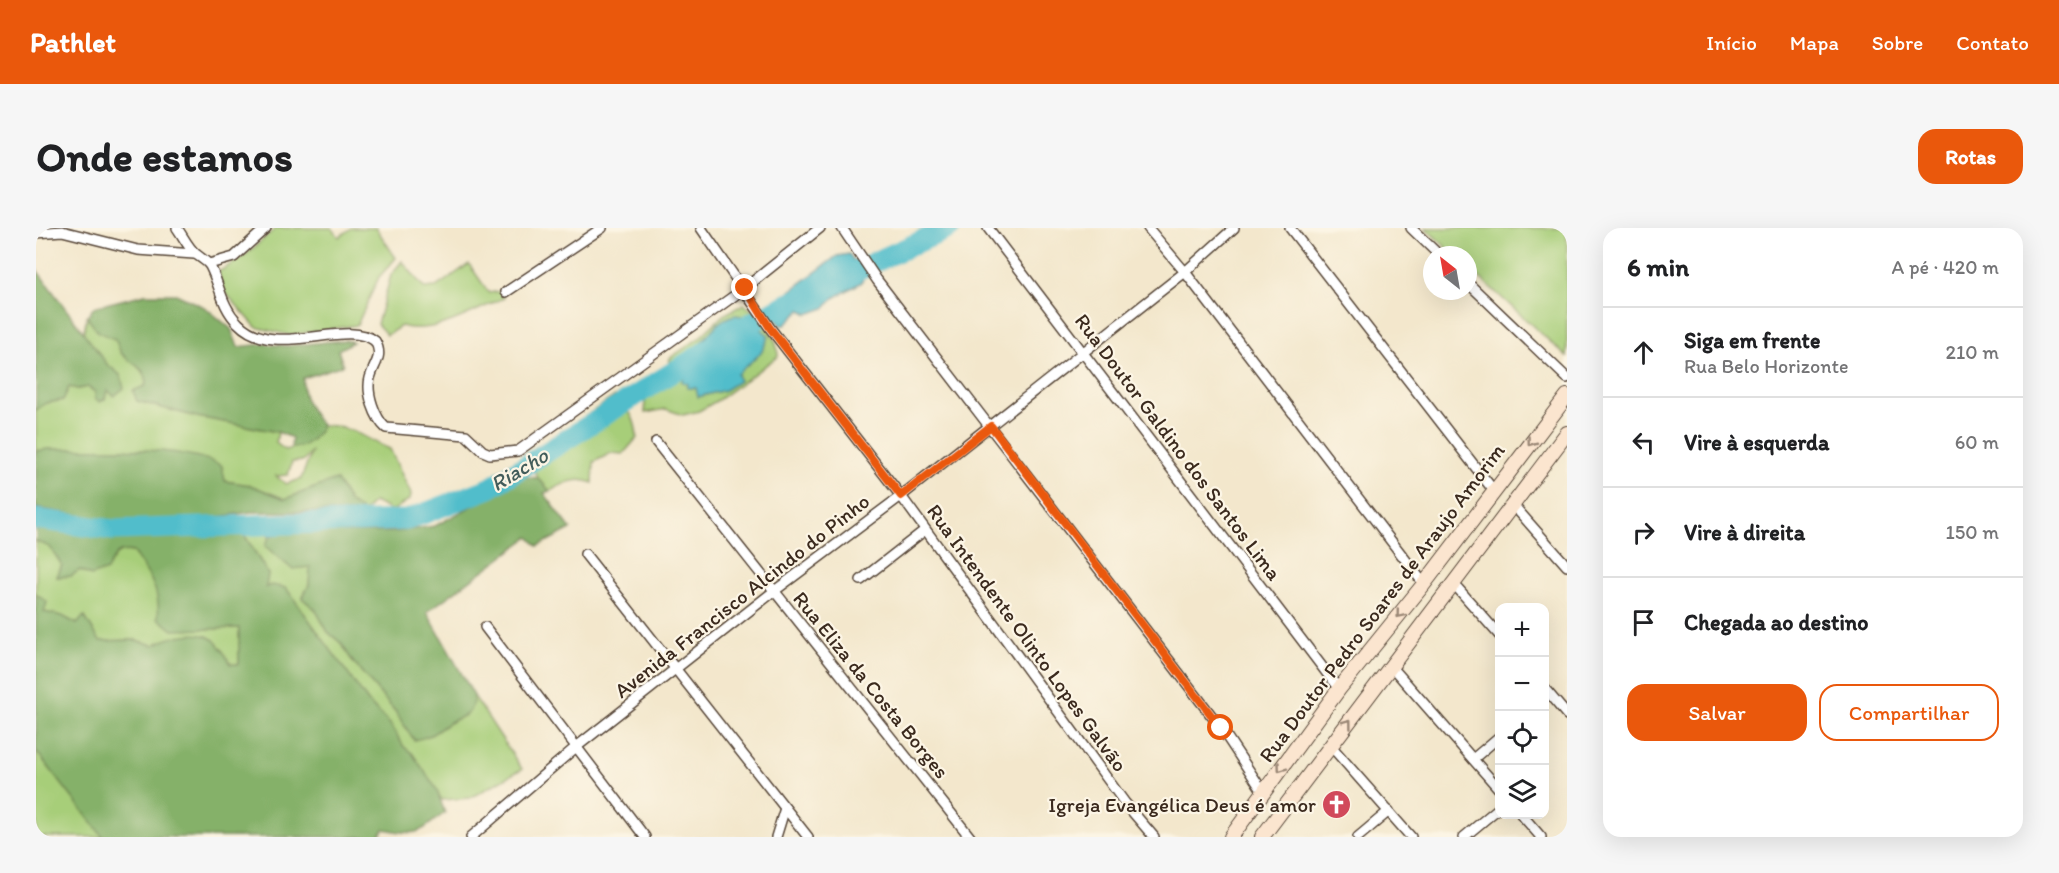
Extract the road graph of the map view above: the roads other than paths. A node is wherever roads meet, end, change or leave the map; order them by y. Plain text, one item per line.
1 (177, 228) edge
2 (266, 228) edge
3 (602, 228) edge
4 (701, 228) edge
5 (820, 228) edge
6 (842, 228) edge
7 (988, 228) edge
8 (1148, 228) edge
9 (1234, 228) edge
10 (1290, 228) edge
11 (1411, 228) edge
12 (36, 233) edge
13 (1430, 246) edge
14 (194, 254) junction
15 (209, 264) junction
16 (1185, 272) junction
17 (745, 288) junction
18 (506, 292) dead end
19 (1477, 292) edge
20 (1083, 351) junction
21 (1567, 378) edge
22 (1567, 396) edge
23 (991, 426) junction
24 (1567, 433) edge
25 (656, 442) dead end
26 (1494, 491) junction
27 (901, 496) junction
28 (1514, 506) junction
29 (925, 530) junction
30 (1461, 534) junction
31 (1481, 547) junction
32 (585, 554) dead end
33 (1567, 566) edge
34 (861, 580) dead end
35 (1424, 584) junction
36 (1454, 584) junction
37 (773, 591) junction
38 (485, 627) dead end
39 (1495, 630) edge
40 (1391, 666) junction
41 (675, 670) junction
42 (1339, 689) junction
43 (1549, 695) edge
44 (1567, 715) edge
45 (1495, 740) edge
46 (1331, 746) junction
47 (575, 748) junction
48 (1473, 759) junction
49 (1495, 784) edge
50 (1264, 793) junction
51 (785, 808) junction
52 (1389, 811) junction
53 (1495, 811) edge
54 (1525, 819) edge
55 (473, 836) edge
56 (645, 837) edge
57 (776, 837) edge
58 (808, 837) edge
59 (970, 837) edge
60 (1154, 837) edge
61 (1231, 837) edge
62 (1262, 837) edge
63 (1359, 837) edge
64 (1411, 837) edge
65 (1464, 837) edge
66 (1541, 837) edge

1 - 14 street
2 - 15 street
3 - 18 street
4 - 17 street, Rua Intendente Olinto Lopes Galvão
5 - 17 street
6 - 23 street
7 - 20 street, Rua Doutor Galdino dos Santos Lima
8 - 16 street
9 - 16 street, Avenida Francisco Alcindo do Pinho
10 - 26 street
11 - 13 street
12 - 14 street
14 - 15 street
15 - 17 street
16 - 20 street, Avenida Francisco Alcindo do Pinho
16 - 35 street
17 - 27 street, Rua Intendente Olinto Lopes Galvão
19 - 21 street
20 - 23 street, Avenida Francisco Alcindo do Pinho
20 - 42 street, Rua Doutor Galdino dos Santos Lima
22 -> 26 street, Rua Doutor Pedro Soares de Araujo Amorim
23 - 27 street, Avenida Francisco Alcindo do Pinho
23 - 50 street
24 - 28 street
25 - 37 street, Rua Eliza da Costa Borges
26 - 30 street, Rua Doutor Pedro Soares de Araujo Amorim
27 - 29 street, Rua Intendente Olinto Lopes Galvão
27 - 37 street, Avenida Francisco Alcindo do Pinho
28 - 31 street
28 - 33 street
29 - 34 street
29 - 60 street, Rua Intendente Olinto Lopes Galvão
30 - 31 street
30 - 35 street, Rua Doutor Pedro Soares de Araujo Amorim
31 - 36 street
32 - 41 street
35 -> 42 street, Rua Doutor Pedro Soares de Araujo Amorim
36 - 39 street
36 - 40 street
37 - 41 street, Avenida Francisco Alcindo do Pinho
37 - 59 street, Rua Eliza da Costa Borges
38 - 47 street
46 -> 40 street
40 - 48 street
41 - 47 street, Avenida Francisco Alcindo do Pinho
41 - 51 street
42 -> 50 street, Rua Doutor Pedro Soares de Araujo Amorim
43 - 44 street
45 - 48 street
46 - 52 street
46 - 62 street
47 - 55 street, Avenida Francisco Alcindo do Pinho
47 - 56 street
48 - 49 street
50 - 61 street, Rua Doutor Pedro Soares de Araujo Amorim
51 - 57 street
51 - 58 street
52 - 63 street
52 - 64 street
53 - 65 street
54 - 66 street

